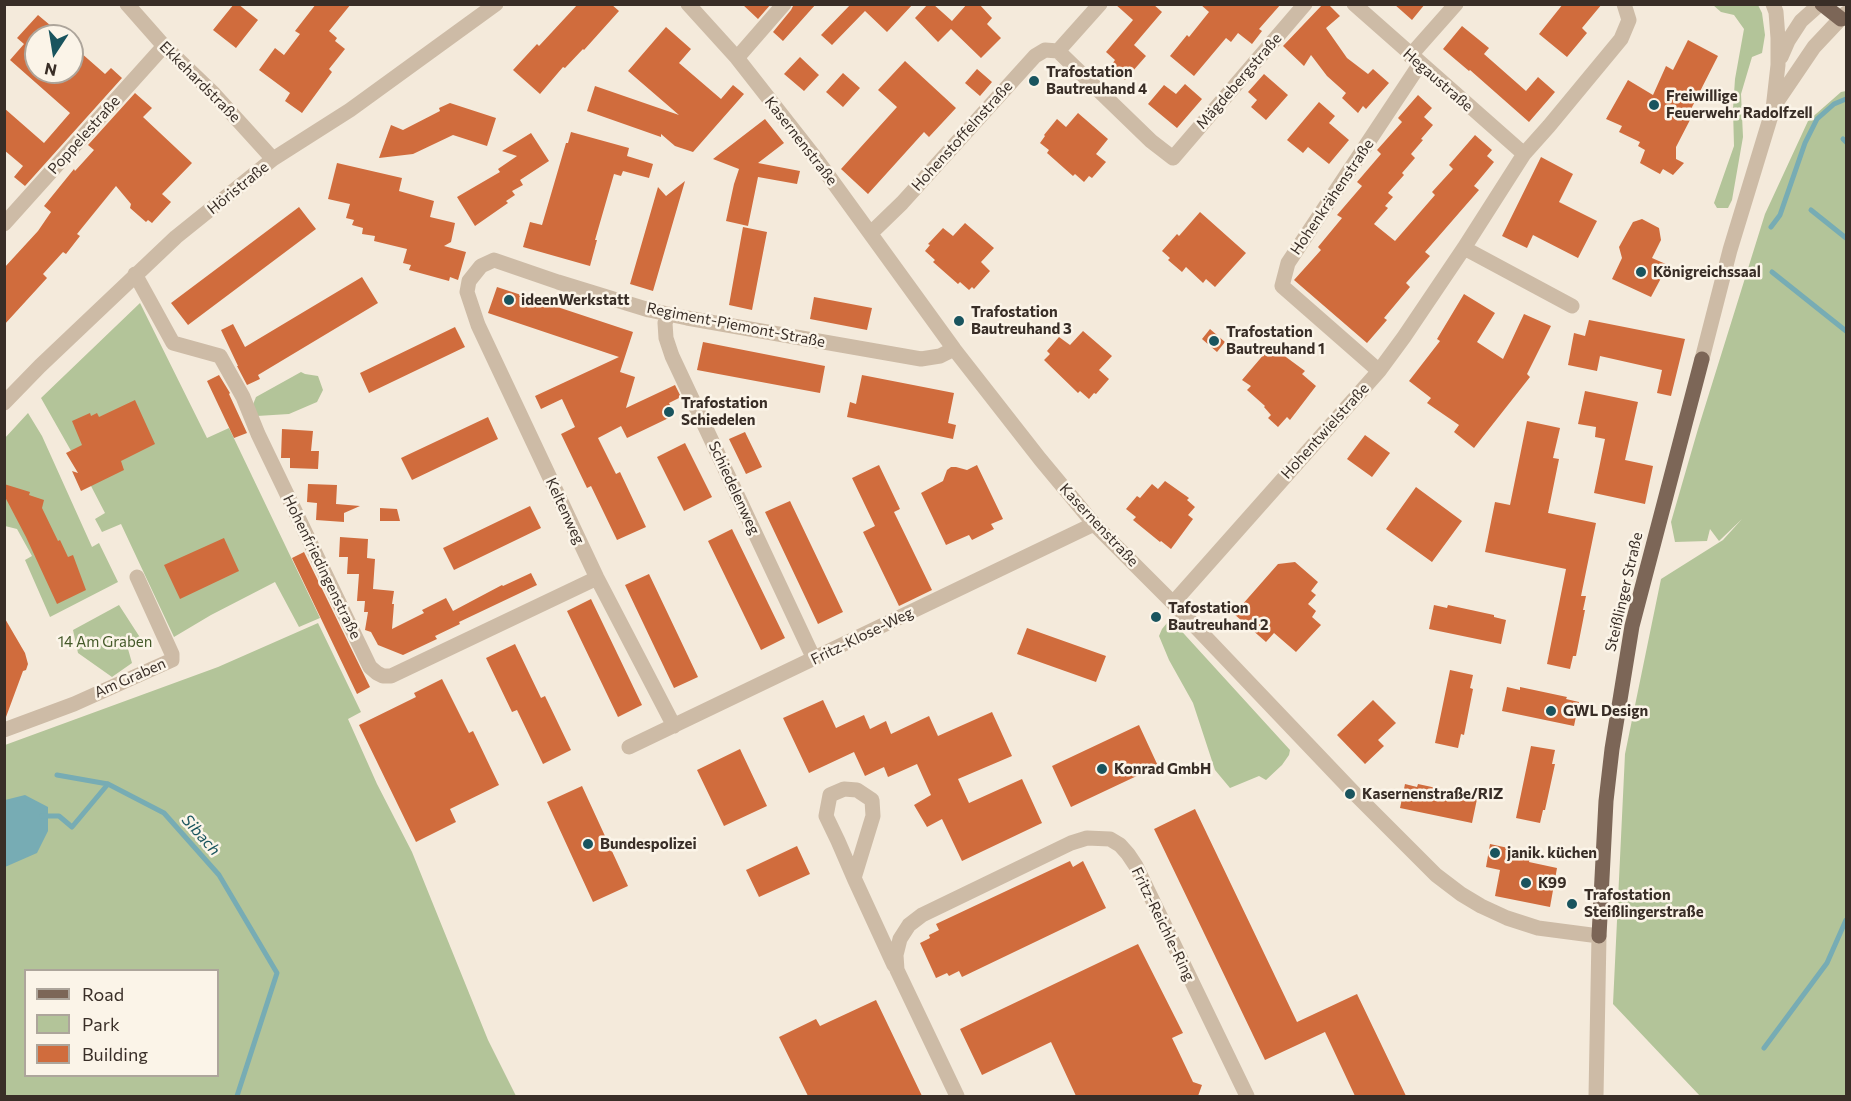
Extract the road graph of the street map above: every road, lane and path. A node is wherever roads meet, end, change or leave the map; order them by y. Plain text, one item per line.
1 (127, 4) edge
2 (496, 4) edge
3 (688, 4) edge
4 (784, 4) edge
5 (1101, 4) edge
6 (1305, 4) edge
7 (1354, 4) edge
8 (1456, 4) edge
9 (1624, 4) edge
10 (1773, 4) edge
11 (1821, 4) edge
12 (1845, 19) edge
13 (164, 46) junction
14 (1058, 51) junction
15 (737, 58) junction
16 (1415, 60) junction
17 (1778, 65) junction
18 (1773, 109) junction
19 (1524, 154) junction
20 (273, 159) junction
21 (4, 224) edge
22 (871, 233) junction
23 (1464, 248) junction
24 (135, 274) junction
25 (467, 292) joint
26 (1572, 306) dead end
27 (668, 315) junction
28 (954, 349) junction
29 (1702, 359) joint
30 (1379, 371) junction
31 (4, 403) edge
32 (1094, 524) junction
33 (137, 577) dead end
34 (597, 578) junction
35 (1173, 603) junction
36 (814, 659) junction
37 (674, 726) junction
38 (4, 730) edge
39 (629, 747) dead end
40 (854, 878) junction
41 (1599, 936) junction
42 (897, 970) junction
43 (957, 1096) edge
44 (1247, 1096) edge
45 (1596, 1096) edge

1 - 13 street, Ekkehardstraße
2 - 20 street, Höristraße
3 - 15 street, Kasernenstraße
4 - 15 street
5 - 14 street, Hohenstoffelnstraße
6 - 14 street, Mägdebergstraße
7 - 16 street, Hegaustraße
8 - 16 street
9 - 19 street, Hohentwielstraße
10 - 17 street
11 - 12 main road
11 - 17 street
12 - 18 street
13 - 20 street, Ekkehardstraße
13 - 21 street, Poppelestraße
14 - 22 street, Hohenstoffelnstraße
15 - 22 street, Kasernenstraße
16 - 19 street, Hegaustraße
16 - 30 street, Hohenkrähenstraße
17 - 18 street
18 - 29 street, Steißlinger Straße
19 - 23 street, Hohentwielstraße
20 - 24 street, Höristraße
22 - 28 street, Kasernenstraße
23 - 26 street
23 - 30 street, Hohentwielstraße
24 - 31 street, Höristraße
24 - 34 street, Hohenfriedingenstraße
25 - 27 street, Regiment-Piemont-Straße
25 - 34 street, Keltenweg
27 - 28 street, Regiment-Piemont-Straße
27 - 36 street, Schiedelenweg
28 - 32 street, Kasernenstraße
29 - 41 main road, Steißlinger Straße
30 - 35 street, Hohentwielstraße
32 - 35 street, Kasernenstraße
32 - 36 street, Fritz-Klose-Weg
33 - 38 street, Am Graben
34 - 37 street, Keltenweg
35 - 41 street, Kasernenstraße
36 - 37 street, Fritz-Klose-Weg
37 - 39 street, Fritz-Klose-Weg
40 - 40 street
40 - 42 street
41 - 45 street, Steißlinger Straße
42 - 43 street
42 - 44 street, Fritz-Reichle-Ring

